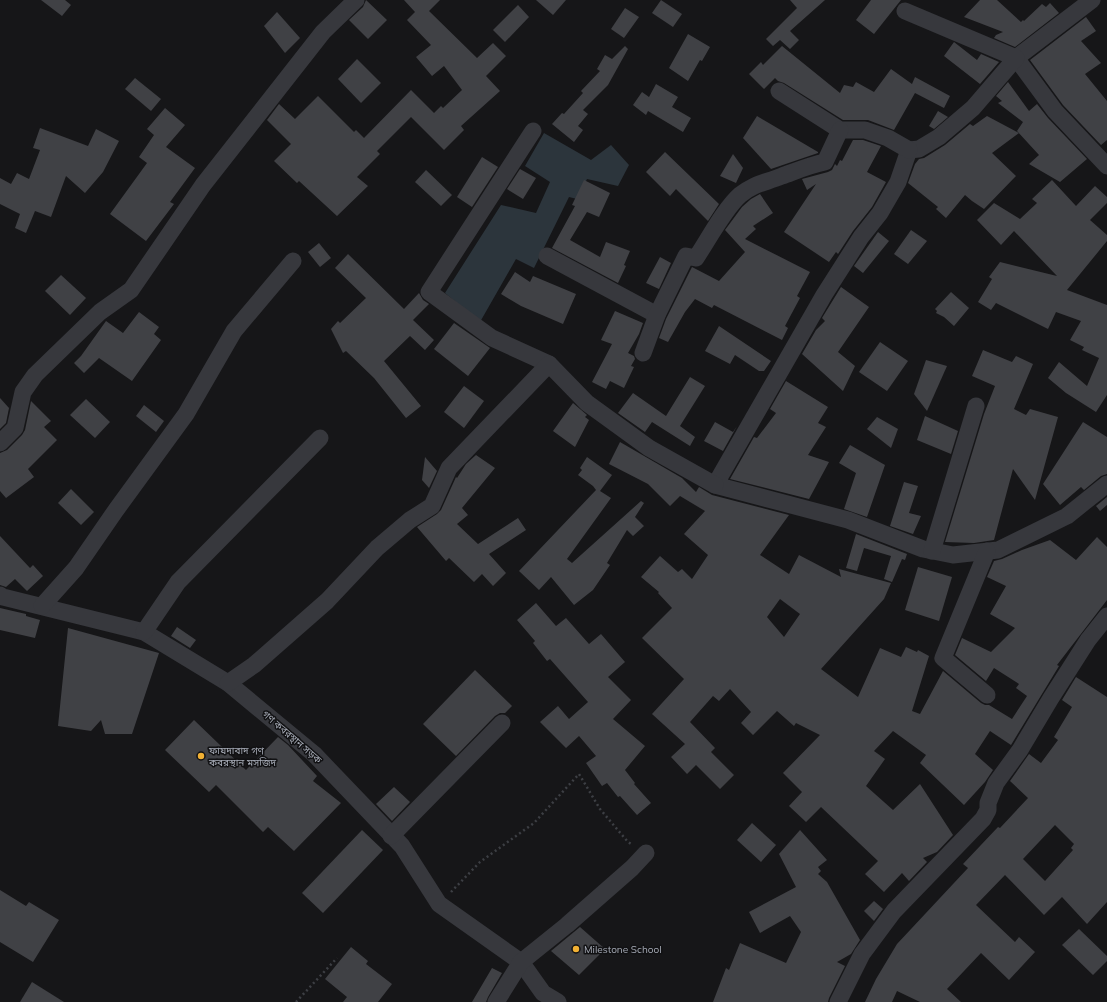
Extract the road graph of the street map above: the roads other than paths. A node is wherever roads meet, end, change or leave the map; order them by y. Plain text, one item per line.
1 (356, 0) edge
2 (1092, 0) edge
3 (905, 11) dead end
4 (1016, 58) junction
5 (779, 91) dead end
6 (840, 130) junction
7 (533, 131) dead end
8 (909, 150) junction
9 (1107, 166) edge
10 (547, 256) dead end
11 (293, 261) dead end
12 (657, 315) junction
13 (644, 353) dead end
14 (548, 364) junction
15 (976, 406) dead end
16 (320, 438) dead end
17 (0, 443) edge
18 (1107, 484) edge
19 (715, 485) junction
20 (932, 551) junction
21 (987, 551) junction
22 (0, 595) edge
23 (42, 606) junction
24 (1107, 616) edge
25 (144, 632) junction
26 (228, 683) junction
27 (987, 695) dead end
28 (502, 723) dead end
29 (392, 836) junction
30 (646, 853) road end
31 (521, 962) junction
32 (496, 1002) edge
33 (558, 1002) edge
34 (838, 1002) edge

1 - 17 street
2 - 4 street
3 - 4 street
4 - 8 street
4 - 9 street
5 - 6 street
6 - 8 street
6 - 12 street
7 - 14 street
8 - 19 street
10 - 12 street
11 - 23 street
12 - 13 street
14 - 19 street
14 - 26 street
15 - 20 street
16 - 25 street
18 - 21 street
19 - 20 street
20 - 21 street
21 - 27 street
22 - 23 street, গণ কবরস্থান সড়ক
23 - 25 street, গণ কবরস্থান সড়ক
24 - 34 street
25 - 26 street, গণ কবরস্থান সড়ক
26 - 29 street, গণ কবরস্থান সড়ক
28 - 29 street
29 - 31 street, গণ কবরস্থান সড়ক
30 - 31 street
31 - 32 street
31 - 33 street, গণ কবরস্থান সড়ক

